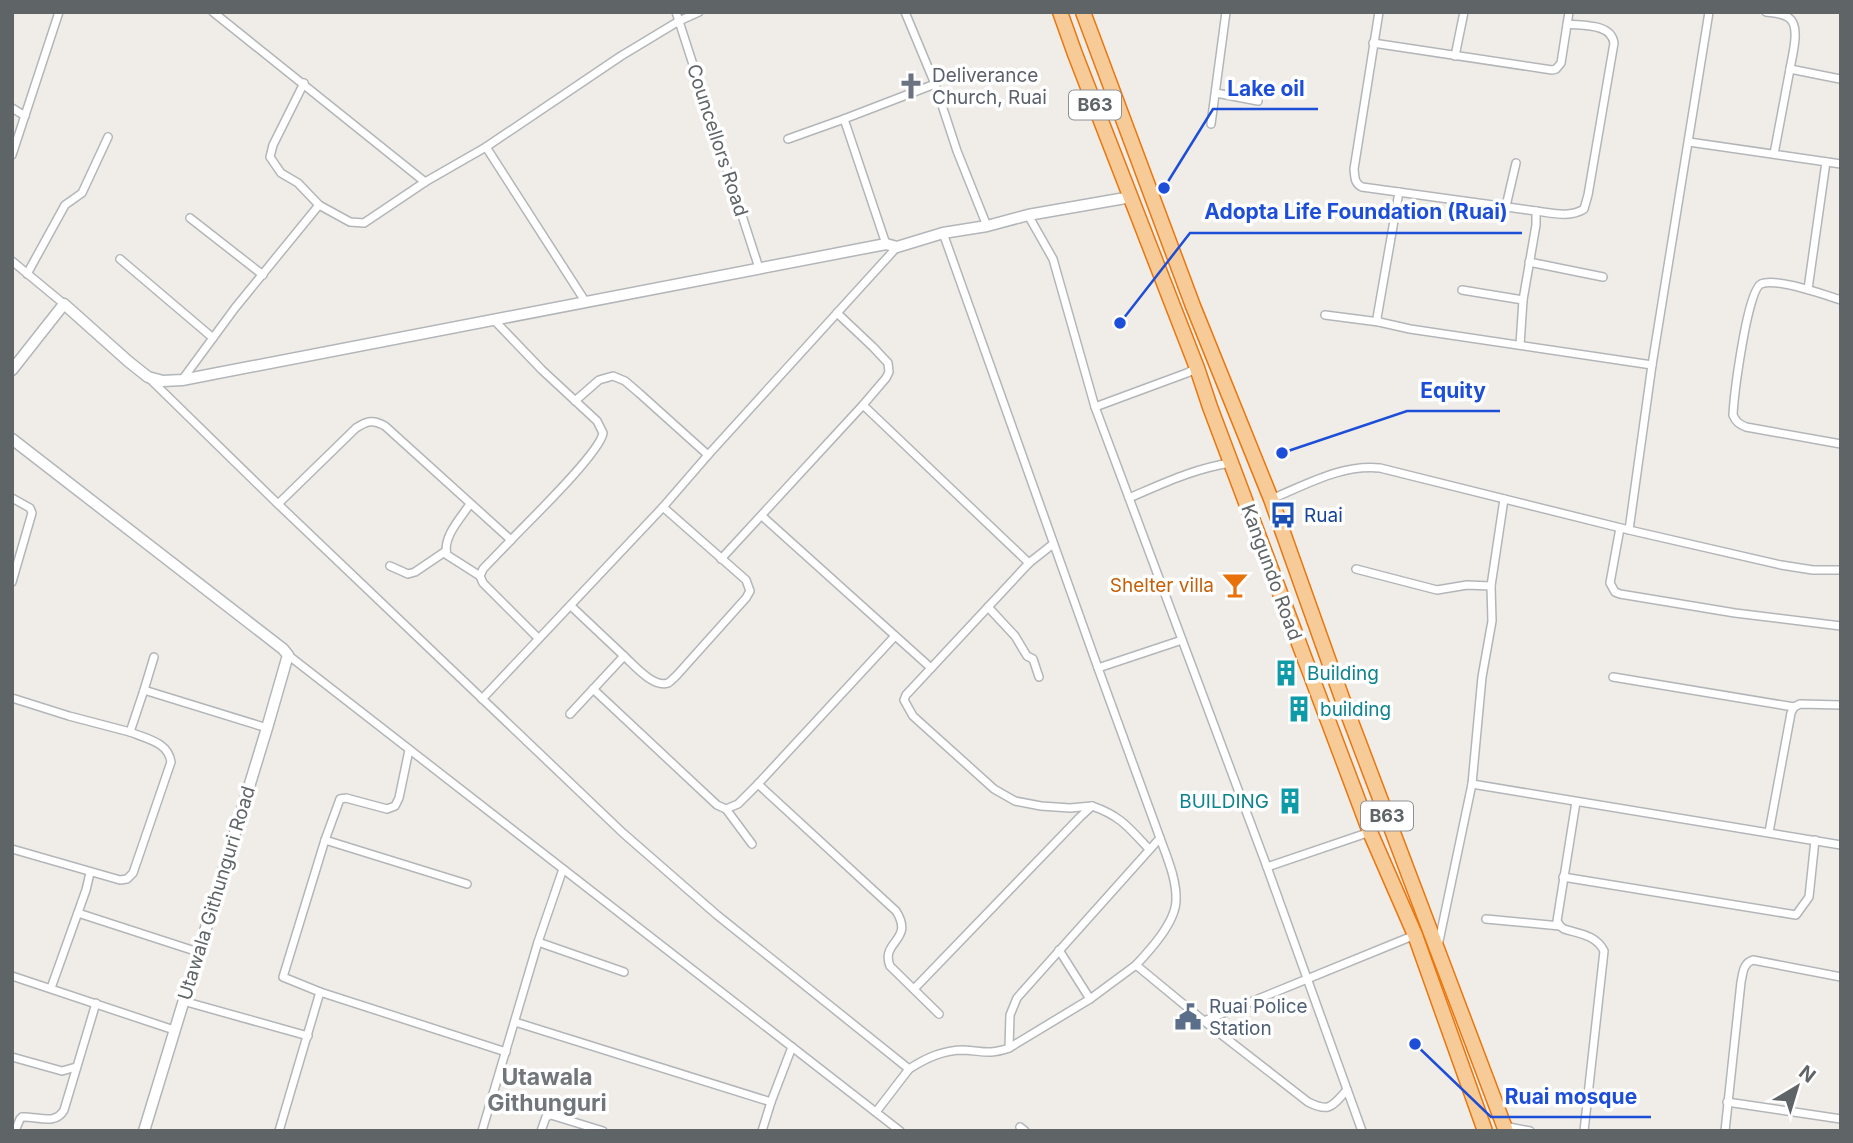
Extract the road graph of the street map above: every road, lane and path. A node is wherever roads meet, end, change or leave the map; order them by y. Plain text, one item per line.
1 (59, 12) edge
2 (213, 12) edge
3 (699, 12) edge
4 (905, 12) edge
5 (1060, 12) edge
6 (1083, 12) edge
7 (1226, 12) edge
8 (1378, 12) edge
9 (1464, 12) edge
10 (1569, 12) edge
11 (1709, 12) edge
12 (1766, 12) edge
13 (678, 16) edge
14 (1567, 24) junction
15 (1373, 43) junction
16 (1455, 56) junction
17 (1790, 69) junction
18 (1841, 70) edge
19 (1840, 79) edge
20 (303, 83) junction
21 (935, 84) junction
22 (1216, 93) junction
23 (1258, 102) dead end
24 (12, 108) edge
25 (25, 116) junction
26 (844, 119) junction
27 (1212, 124) dead end
28 (107, 137) dead end
29 (788, 139) dead end
30 (1689, 142) junction
31 (486, 146) junction
32 (1774, 154) junction
33 (12, 155) edge
34 (1826, 162) junction
35 (1517, 163) dead end
36 (1841, 164) edge
37 (425, 182) junction
38 (1399, 192) junction
39 (1131, 197) junction
40 (319, 205) junction
41 (1506, 206) junction
42 (1536, 211) junction
43 (1028, 215) junction
44 (190, 218) dead end
45 (987, 226) junction
46 (943, 233) junction
47 (892, 246) junction
48 (120, 259) dead end
49 (12, 261) edge
50 (1529, 262) junction
51 (759, 268) junction
52 (27, 274) junction
53 (263, 275) junction
54 (1603, 277) dead end
55 (1808, 289) junction
56 (1462, 290) dead end
57 (1523, 300) junction
58 (1841, 300) edge
59 (585, 301) junction
60 (64, 304) junction
61 (837, 313) junction
62 (1325, 315) dead end
63 (494, 320) junction
64 (1379, 322) junction
65 (213, 338) junction
66 (1520, 345) junction
67 (1652, 365) junction
68 (1197, 368) junction
69 (12, 370) edge
70 (148, 377) junction
71 (182, 380) junction
72 (575, 401) junction
73 (863, 405) junction
74 (1095, 407) junction
75 (12, 439) edge
76 (1841, 444) edge
77 (708, 455) junction
78 (1255, 460) junction
79 (1233, 465) junction
80 (12, 498) edge
81 (1129, 498) junction
82 (1271, 499) junction
83 (1504, 499) junction
84 (278, 504) junction
85 (470, 504) junction
86 (663, 507) junction
87 (762, 516) junction
88 (1624, 529) junction
89 (510, 540) junction
90 (1053, 544) junction
91 (446, 551) junction
92 (721, 559) junction
93 (1029, 564) junction
94 (390, 566) dead end
95 (1356, 569) dead end
96 (1841, 570) edge
97 (480, 576) junction
98 (12, 582) edge
99 (1491, 586) junction
100 (570, 606) junction
101 (988, 607) junction
102 (1841, 626) edge
103 (895, 636) junction
104 (538, 638) junction
105 (1182, 640) junction
106 (288, 655) junction
107 (624, 656) junction
108 (154, 657) dead end
109 (930, 668) junction
110 (1098, 668) junction
111 (1039, 677) dead end
112 (1613, 677) dead end
113 (593, 689) junction
114 (144, 690) junction
115 (12, 698) edge
116 (482, 699) junction
117 (1841, 705) edge
118 (1794, 707) junction
119 (570, 714) dead end
120 (267, 727) junction
121 (130, 732) junction
122 (409, 750) junction
123 (758, 784) junction
124 (1472, 784) junction
125 (1576, 802) junction
126 (1092, 806) junction
127 (726, 809) junction
128 (1370, 832) junction
129 (1769, 832) junction
130 (1160, 838) junction
131 (325, 840) junction
132 (1815, 840) junction
133 (752, 845) dead end
134 (1841, 845) edge
135 (12, 849) edge
136 (1149, 849) junction
137 (1267, 867) junction
138 (563, 869) junction
139 (90, 873) junction
140 (1563, 877) junction
141 (467, 884) dead end
142 (78, 913) junction
143 (1486, 919) dead end
144 (1560, 926) junction
145 (1415, 935) junction
146 (538, 942) junction
147 (1059, 950) junction
148 (1437, 951) junction
149 (198, 952) junction
150 (1136, 965) junction
151 (624, 972) dead end
152 (12, 976) edge
153 (1841, 977) edge
154 (1307, 978) junction
155 (51, 988) junction
156 (914, 989) junction
157 (320, 992) junction
158 (1090, 999) junction
159 (183, 1001) junction
160 (96, 1003) junction
161 (939, 1014) dead end
162 (515, 1021) junction
163 (1204, 1021) junction
164 (174, 1030) junction
165 (307, 1036) junction
166 (792, 1047) junction
167 (1009, 1048) junction
168 (506, 1052) junction
169 (12, 1057) edge
170 (76, 1067) junction
171 (909, 1069) junction
172 (1347, 1090) junction
173 (771, 1102) junction
174 (1727, 1102) junction
175 (876, 1112) junction
176 (1841, 1119) edge
177 (1505, 1128) edge
178 (1362, 1130) edge
179 (15, 1131) edge
180 (144, 1131) edge
181 (279, 1131) edge
182 (482, 1131) edge
183 (541, 1131) edge
184 (603, 1131) edge
185 (762, 1131) edge
186 (900, 1131) edge
187 (1485, 1131) edge
188 (1530, 1131) edge
189 (1584, 1131) edge
190 (1725, 1131) edge

1 - 25 street
2 - 20 street
3 - 13 street
4 - 21 street
5 - 39 highway, Kangundo Road / B63
6 - 78 highway, Kangundo Road / B63
7 - 22 street
8 - 15 street
9 - 16 street
10 - 14 street
11 - 30 street
12 - 17 street
13 - 31 street
13 - 51 street, Councellors Road
14 - 16 street
14 - 42 street
15 - 16 street
15 - 38 street
17 - 19 street
17 - 32 street
18 - 19 street
20 - 37 street
20 - 40 street
21 - 26 street
21 - 45 street
22 - 23 street
22 - 27 street
24 - 25 street
25 - 33 street
26 - 29 street
26 - 47 street
28 - 52 street
30 - 32 street
30 - 67 street
31 - 37 street
31 - 59 street
32 - 34 street
34 - 36 street
34 - 55 street
35 - 41 street
37 - 40 street
38 - 41 street
38 - 64 street
39 - 43 street
39 - 68 highway, Kangundo Road / B63
40 - 53 street
41 - 42 street
42 - 50 street
43 - 45 street
43 - 74 street
44 - 53 street
45 - 46 street
46 - 47 street
46 - 90 street
47 - 51 street
47 - 61 street
48 - 65 street
49 - 52 street
50 - 54 street
50 - 57 street
51 - 59 street
52 - 60 street
53 - 65 street
55 - 58 street
55 - 76 street
56 - 57 street
57 - 66 street
59 - 63 street
60 - 69 street
60 - 70 street
61 - 73 street
61 - 77 street
62 - 64 street
63 - 71 street
63 - 72 street
64 - 66 street
65 - 71 street
66 - 67 street
67 - 88 street
68 - 74 street
68 - 79 highway, Kangundo Road / B63
70 - 71 street
70 - 84 street
72 - 77 street
72 - 89 street
73 - 87 street
73 - 93 street
74 - 81 street
75 - 106 street
77 - 86 street
78 - 79 highway
78 - 82 highway, Kangundo Road / B63
79 - 81 street
79 - 128 highway, Kangundo Road / B63
80 - 98 street
81 - 105 street
82 - 83 street
82 - 148 highway, Kangundo Road / B63
83 - 88 street
83 - 99 street
84 - 85 street
84 - 116 street
85 - 89 street
85 - 91 street
86 - 92 street
86 - 100 street
87 - 92 street
87 - 103 street
88 - 96 street
88 - 102 street
89 - 97 street
90 - 93 street
90 - 110 street
91 - 94 street
91 - 97 street
92 - 107 street
93 - 101 street
95 - 99 street
97 - 104 street
99 - 124 street
100 - 104 street
100 - 107 street
101 - 109 street
101 - 111 street
103 - 109 street
103 - 123 street
104 - 116 street
105 - 110 street
105 - 137 street
106 - 120 street, Utawala Githunguri Road
106 - 122 street
107 - 113 street
108 - 114 street
109 - 126 street
110 - 130 street
112 - 118 street
113 - 119 street
113 - 127 street
114 - 120 street
114 - 121 street
115 - 121 street
116 - 171 street
117 - 118 street
118 - 129 street
120 - 149 street, Utawala Githunguri Road
121 - 139 street
122 - 131 street
122 - 138 street
123 - 127 street
123 - 156 street
124 - 125 street
124 - 148 street
125 - 129 street
125 - 140 street
126 - 136 street
126 - 156 street
127 - 133 street
128 - 137 street
128 - 145 highway, Kangundo Road / B63
129 - 132 street
130 - 136 street
130 - 150 street
131 - 141 street
131 - 157 street
132 - 134 street
132 - 140 street
135 - 139 street
136 - 147 street
137 - 154 street
138 - 146 street
138 - 166 street
139 - 142 street
140 - 144 street
142 - 149 street
142 - 155 street
143 - 144 street
144 - 189 street
145 - 154 street
145 - 187 highway, Kangundo Road / B63
146 - 151 street
146 - 162 street
147 - 158 street
147 - 167 street
148 - 177 highway, Kangundo Road / B63
149 - 159 street, Utawala Githunguri Road
150 - 158 street
150 - 163 street
152 - 155 street
153 - 174 street
154 - 163 street
154 - 172 street
155 - 160 street
156 - 161 street
157 - 165 street
157 - 168 street
158 - 167 street
159 - 164 street, Utawala Githunguri Road
159 - 165 street
160 - 164 street
160 - 170 street
162 - 168 street
162 - 173 street
163 - 172 street
164 - 180 street, Utawala Githunguri Road
165 - 181 street
166 - 173 street
166 - 175 street
167 - 171 street
168 - 182 street
169 - 170 street
170 - 179 street
171 - 175 street
172 - 178 street
173 - 185 street
174 - 176 street
174 - 190 street
175 - 186 street
177 - 188 street
183 - 184 street

